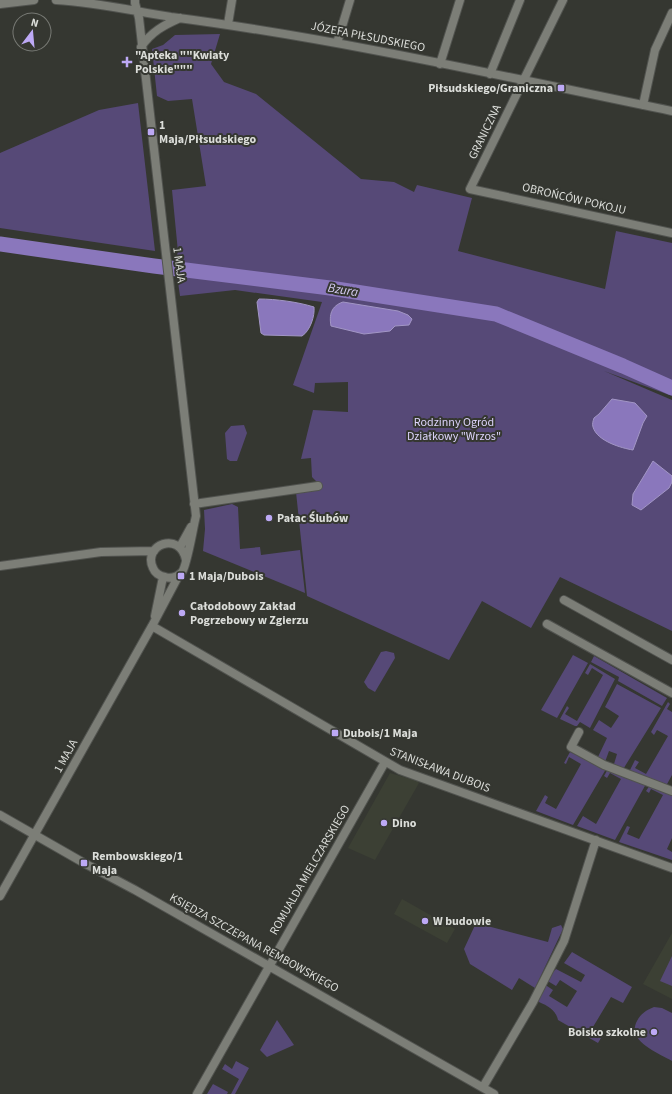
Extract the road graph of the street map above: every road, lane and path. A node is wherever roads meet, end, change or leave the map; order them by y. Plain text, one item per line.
1 (34, 0) edge
2 (56, 0) edge
3 (135, 0) edge
4 (232, 0) edge
5 (350, 0) edge
6 (460, 0) edge
7 (520, 0) edge
8 (563, 0) edge
9 (82, 1) edge
10 (0, 4) edge
11 (137, 11) junction
12 (672, 13) edge
13 (180, 18) junction
14 (228, 24) junction
15 (337, 43) junction
16 (141, 47) junction
17 (440, 64) junction
18 (490, 74) junction
19 (523, 81) junction
20 (643, 105) junction
21 (672, 111) edge
22 (470, 189) joint
23 (672, 233) edge
24 (318, 486) dead end
25 (194, 504) junction
26 (195, 522) junction
27 (180, 547) junction
28 (152, 554) junction
29 (186, 560) junction
30 (0, 566) edge
31 (179, 575) junction
32 (163, 577) junction
33 (564, 600) dead end
34 (547, 624) dead end
35 (152, 626) junction
36 (672, 660) edge
37 (672, 693) edge
38 (579, 732) dead end
39 (385, 762) junction
40 (672, 791) edge
41 (0, 815) edge
42 (35, 835) junction
43 (596, 840) junction
44 (672, 868) edge
45 (0, 896) edge
46 (269, 966) junction
47 (483, 1087) junction
48 (197, 1094) edge
49 (494, 1094) edge

1 - 10 street
2 - 9 street, JÓZEFA PIŁSUDSKIEGO
3 - 11 street, 1 MAJA
4 - 14 street
5 - 15 street
6 - 17 street
7 - 18 street
8 - 19 street, GRANICZNA
9 - 11 street, JÓZEFA PIŁSUDSKIEGO
11 - 13 street, JÓZEFA PIŁSUDSKIEGO
11 - 16 street, 1 MAJA
12 - 20 street
13 - 14 street, JÓZEFA PIŁSUDSKIEGO
13 - 16 street
14 - 15 street, JÓZEFA PIŁSUDSKIEGO
15 - 17 street, JÓZEFA PIŁSUDSKIEGO
16 - 25 street, 1 MAJA
17 - 18 street, JÓZEFA PIŁSUDSKIEGO
18 - 19 street, JÓZEFA PIŁSUDSKIEGO
19 - 20 street, JÓZEFA PIŁSUDSKIEGO
19 - 22 street, GRANICZNA
20 - 21 street, JÓZEFA PIŁSUDSKIEGO
22 - 23 street, OBROŃCÓW POKOJU
24 - 25 street
25 - 26 street, 1 MAJA
26 - 27 street
26 - 29 street, 1 MAJA
27 - 28 street
27 - 29 street
28 - 30 street
28 - 32 street
29 - 31 street
31 - 32 street
31 - 35 street, 1 MAJA
32 - 35 street, 1 MAJA
33 - 36 street
34 - 37 street
35 - 39 street, STANISŁAWA DUBOIS
35 - 42 street, 1 MAJA
38 - 40 street
39 - 43 street, STANISŁAWA DUBOIS
39 - 46 street, ROMUALDA MIELCZARSKIEGO
41 - 42 street, KSIĘDZA SZCZEPANA REMBOWSKIEGO
42 - 45 street, 1 MAJA
42 - 46 street, KSIĘDZA SZCZEPANA REMBOWSKIEGO
43 - 44 street, STANISŁAWA DUBOIS
43 - 47 street
46 - 47 street, KSIĘDZA SZCZEPANA REMBOWSKIEGO
46 - 48 street, ROMUALDA MIELCZARSKIEGO
47 - 49 street, KSIĘDZA SZCZEPANA REMBOWSKIEGO

